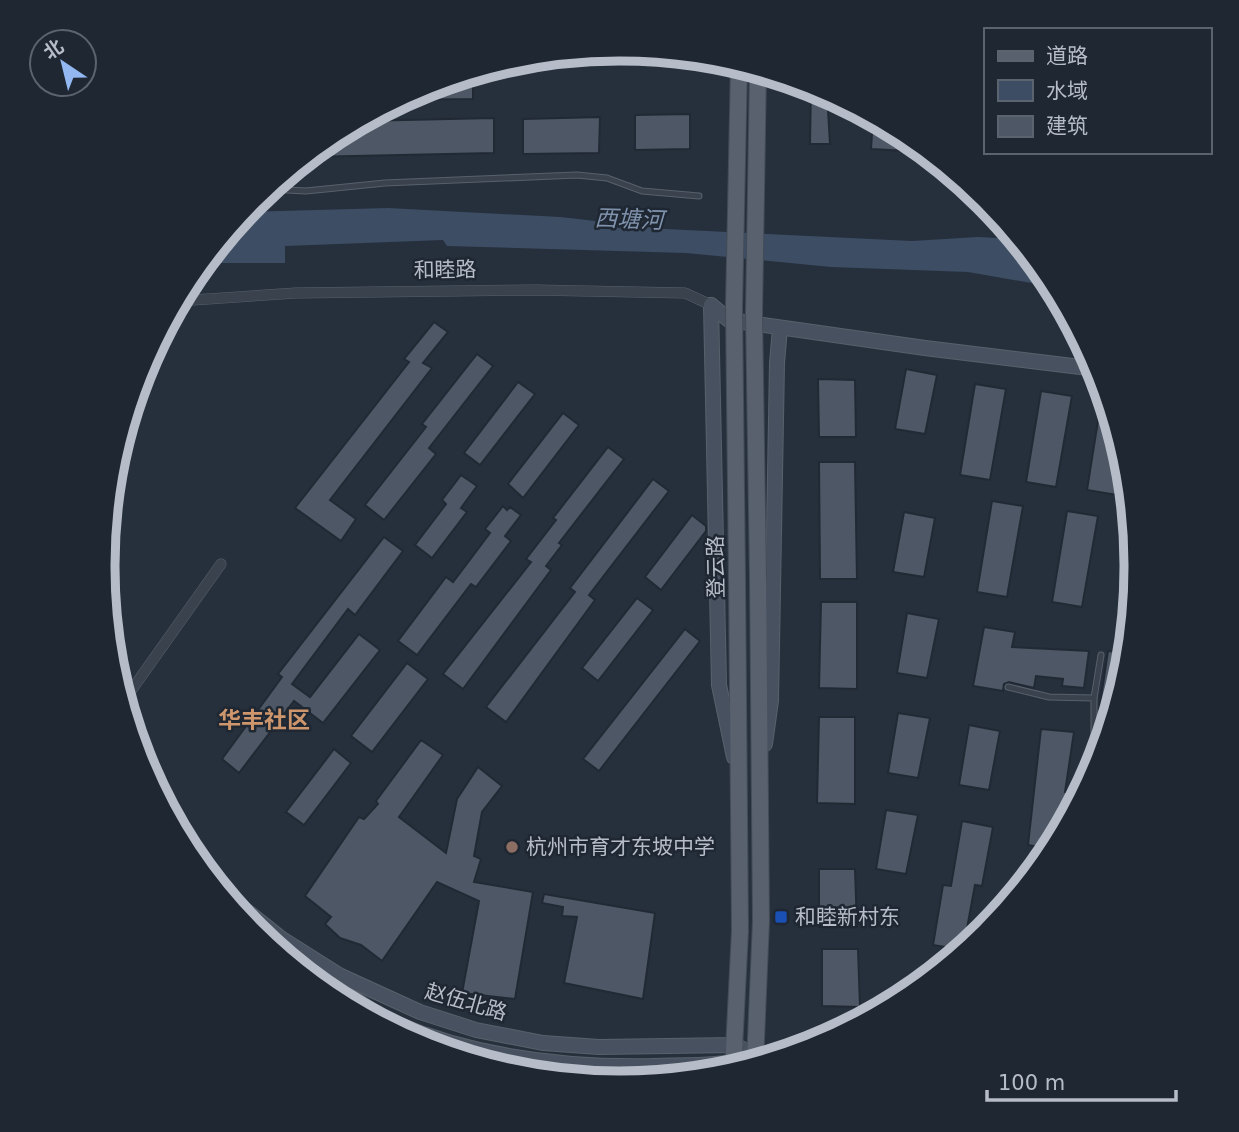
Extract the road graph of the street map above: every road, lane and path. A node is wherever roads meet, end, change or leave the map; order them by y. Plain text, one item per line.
1 (738, 75) edge
2 (758, 80) edge
3 (284, 189) edge
4 (699, 196) dead end
5 (191, 300) edge
6 (711, 305) junction
7 (780, 328) junction
8 (1083, 367) edge
9 (221, 564) dead end
10 (1101, 655) dead end
11 (1008, 687) dead end
12 (131, 691) edge
13 (1094, 698) junction
14 (1094, 736) edge
15 (740, 781) junction
16 (759, 784) junction
17 (272, 931) edge
18 (735, 1045) junction
19 (464, 1046) edge
20 (758, 1051) edge
21 (749, 1054) edge
22 (734, 1058) edge
23 (682, 1066) edge

1 - 15 main road, 登云路, bridge
2 - 16 main road, 登云路, bridge
3 - 4 lane
5 - 6 street, 和睦路
6 - 7 street
6 - 15 street
7 - 8 street
7 - 16 street
9 - 12 street
10 - 13 lane
11 - 13 lane
13 - 14 lane
15 - 18 main road, 登云路
16 - 20 main road, 登云路
17 - 18 street, 赵伍北路
18 - 21 street
18 - 22 main road, 登云路
19 - 23 street, 赵伍北路

